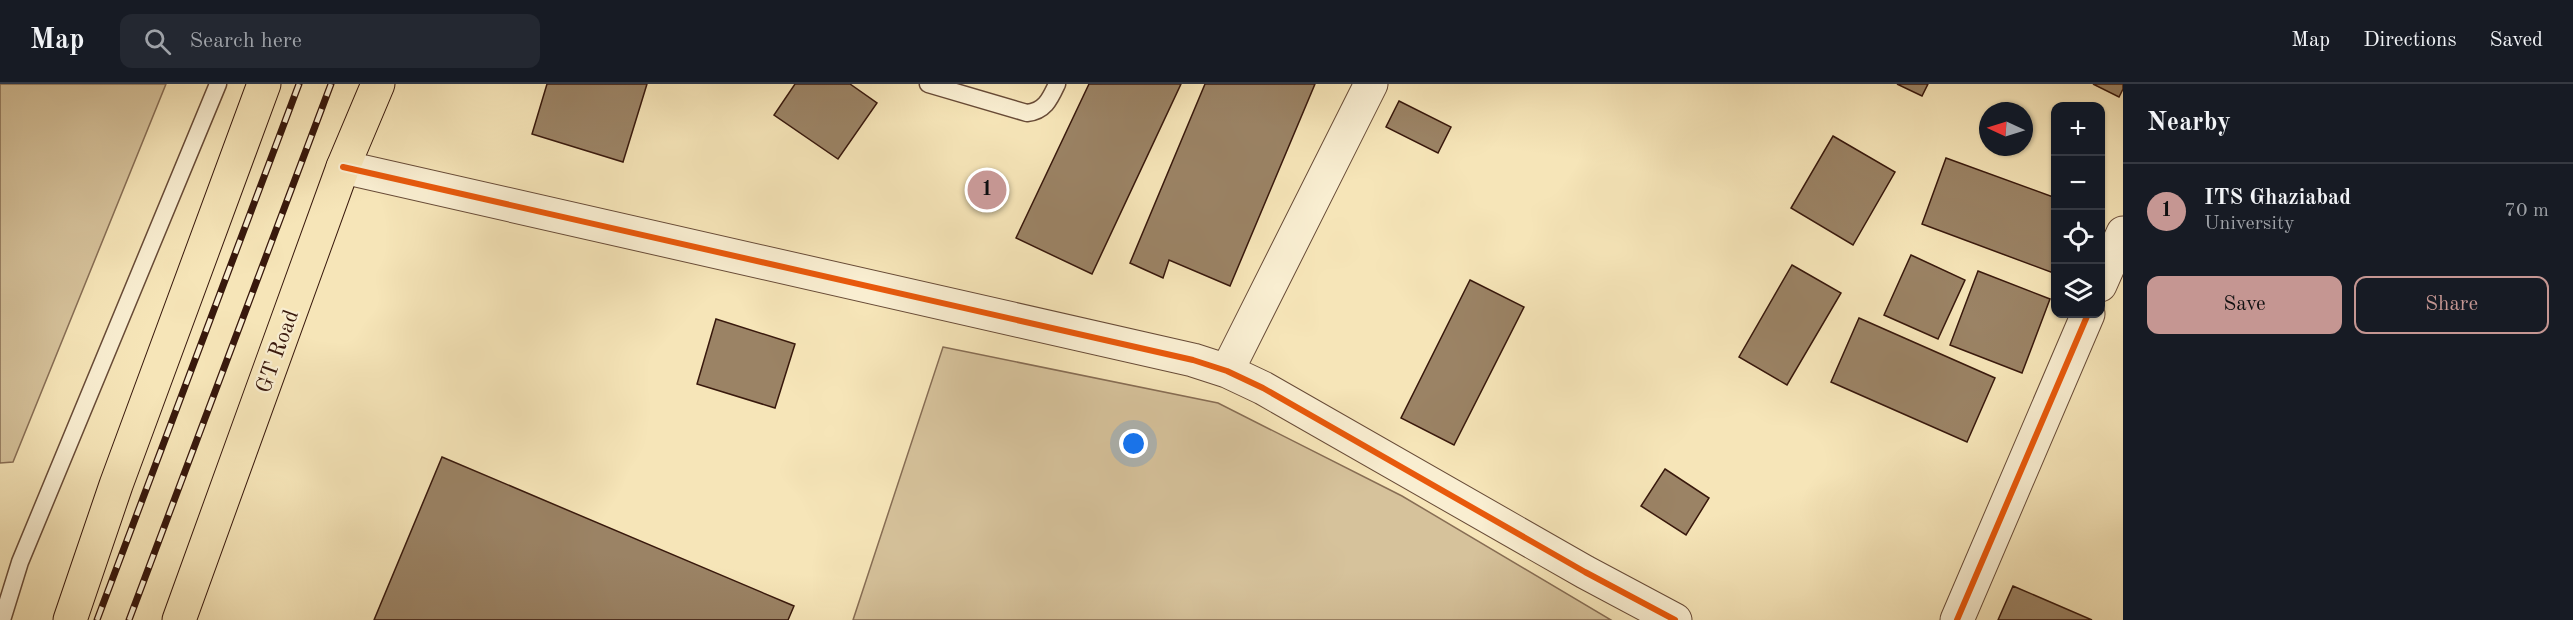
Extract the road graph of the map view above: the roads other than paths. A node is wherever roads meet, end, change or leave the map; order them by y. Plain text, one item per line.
1 (218, 84) edge
2 (264, 84) edge
3 (378, 84) edge
4 (928, 84) edge
5 (1057, 84) edge
6 (1371, 84) edge
7 (343, 167) junction
8 (2123, 233) edge
9 (2105, 274) edge
10 (2086, 318) edge
11 (1227, 371) junction
12 (2, 620) edge
13 (70, 620) edge
14 (179, 620) edge
15 (1675, 620) edge
16 (1957, 620) edge

1 - 12 lane
2 - 13 highway
3 - 7 highway, GT Road
4 - 5 lane
6 - 11 street
7 - 11 street
7 - 14 highway, GT Road
8 - 9 street
10 - 16 street
11 - 15 street

